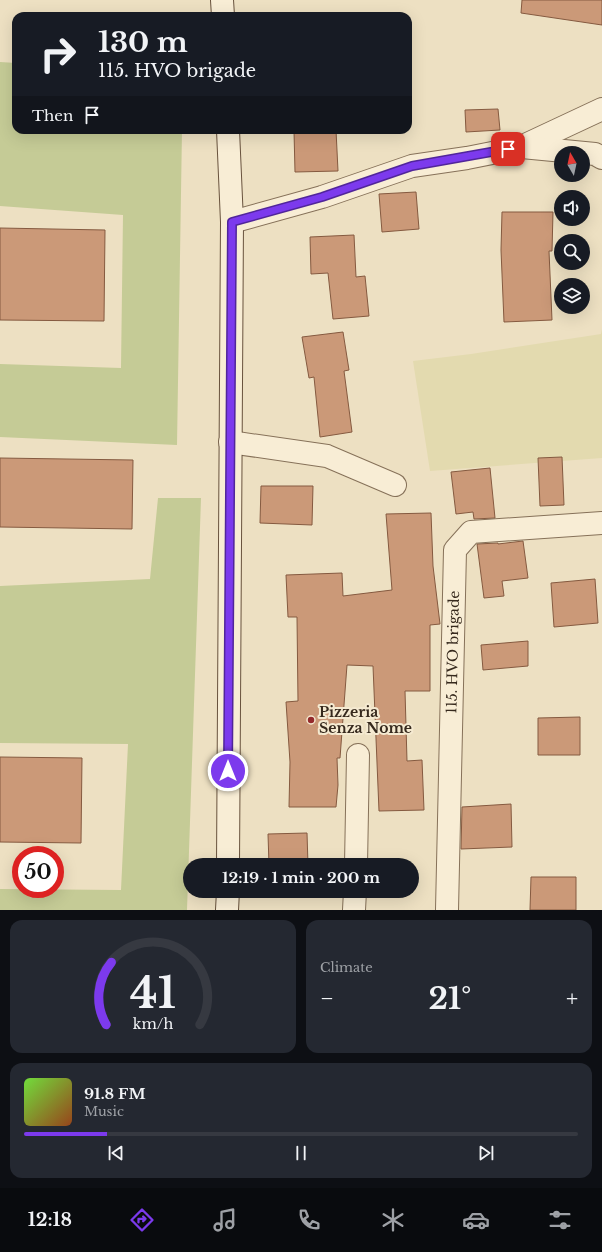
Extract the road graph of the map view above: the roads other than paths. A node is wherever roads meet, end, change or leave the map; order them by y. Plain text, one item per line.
1 (222, 0) edge
2 (223, 12) edge
3 (602, 109) edge
4 (228, 134) edge
5 (522, 147) junction
6 (602, 158) edge
7 (232, 222) junction
8 (230, 442) junction
9 (395, 485) dead end
10 (602, 523) edge
11 (358, 755) dead end
12 (228, 858) edge
13 (356, 858) edge
14 (228, 898) edge
15 (355, 898) edge
16 (227, 910) edge
17 (354, 910) edge
18 (446, 910) edge

1 - 2 street
3 - 5 street
4 - 7 street
5 - 6 street
5 - 7 street
7 - 8 street
8 - 9 street
8 - 12 street
10 - 18 street, 115. HVO brigade
11 - 13 street
14 - 16 street
15 - 17 street

